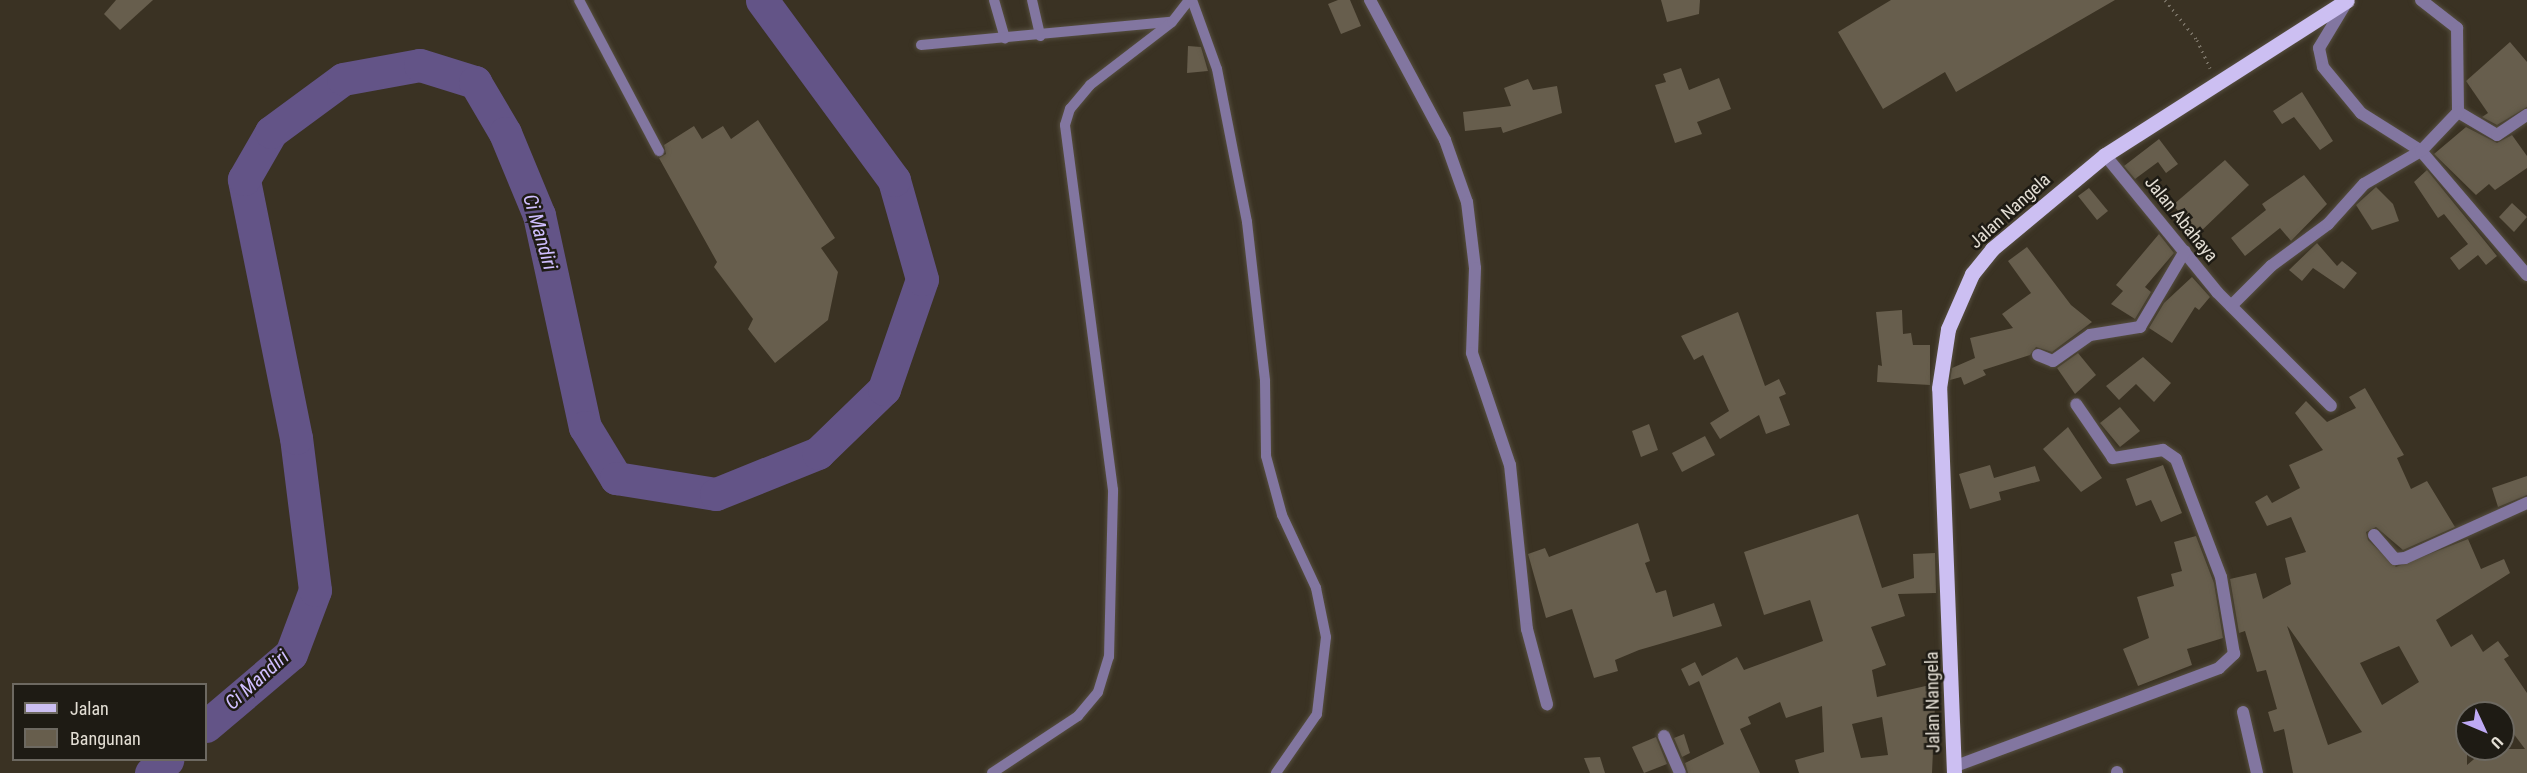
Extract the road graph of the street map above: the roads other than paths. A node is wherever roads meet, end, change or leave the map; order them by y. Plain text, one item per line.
1 (579, 0) edge
2 (994, 0) edge
3 (1032, 0) edge
4 (1191, 0) edge
5 (1370, 0) edge
6 (2347, 0) edge
7 (2421, 0) edge
8 (1172, 22) junction
9 (1040, 36) junction
10 (1005, 38) junction
11 (921, 45) dead end
12 (2458, 112) junction
13 (2527, 115) edge
14 (659, 151) dead end
15 (2421, 151) junction
16 (2105, 155) junction
17 (2185, 251) junction
18 (2527, 275) edge
19 (2231, 306) junction
20 (2038, 355) dead end
21 (2076, 404) dead end
22 (2331, 406) dead end
23 (2527, 503) edge
24 (2374, 535) dead end
25 (1547, 704) dead end
26 (2243, 712) dead end
27 (1664, 736) dead end
28 (1954, 770) edge
29 (992, 773) edge
30 (1276, 773) edge
31 (1680, 773) edge
32 (2257, 773) edge

1 - 14 lane
2 - 10 lane
3 - 9 lane
4 - 8 lane
4 - 30 lane
5 - 25 street
6 - 15 street
6 - 16 main road, Jalan Nangela
7 - 12 street
8 - 9 lane
8 - 29 lane
9 - 10 lane
10 - 11 lane
12 - 13 street
12 - 15 street
15 - 18 street
15 - 19 street
16 - 17 street, Jalan Abahaya
16 - 28 main road, Jalan Nangela
17 - 19 street, Jalan Abahaya
17 - 20 street
19 - 22 street, Jalan Abahaya
21 - 28 street
23 - 24 street
26 - 32 street
27 - 31 street

